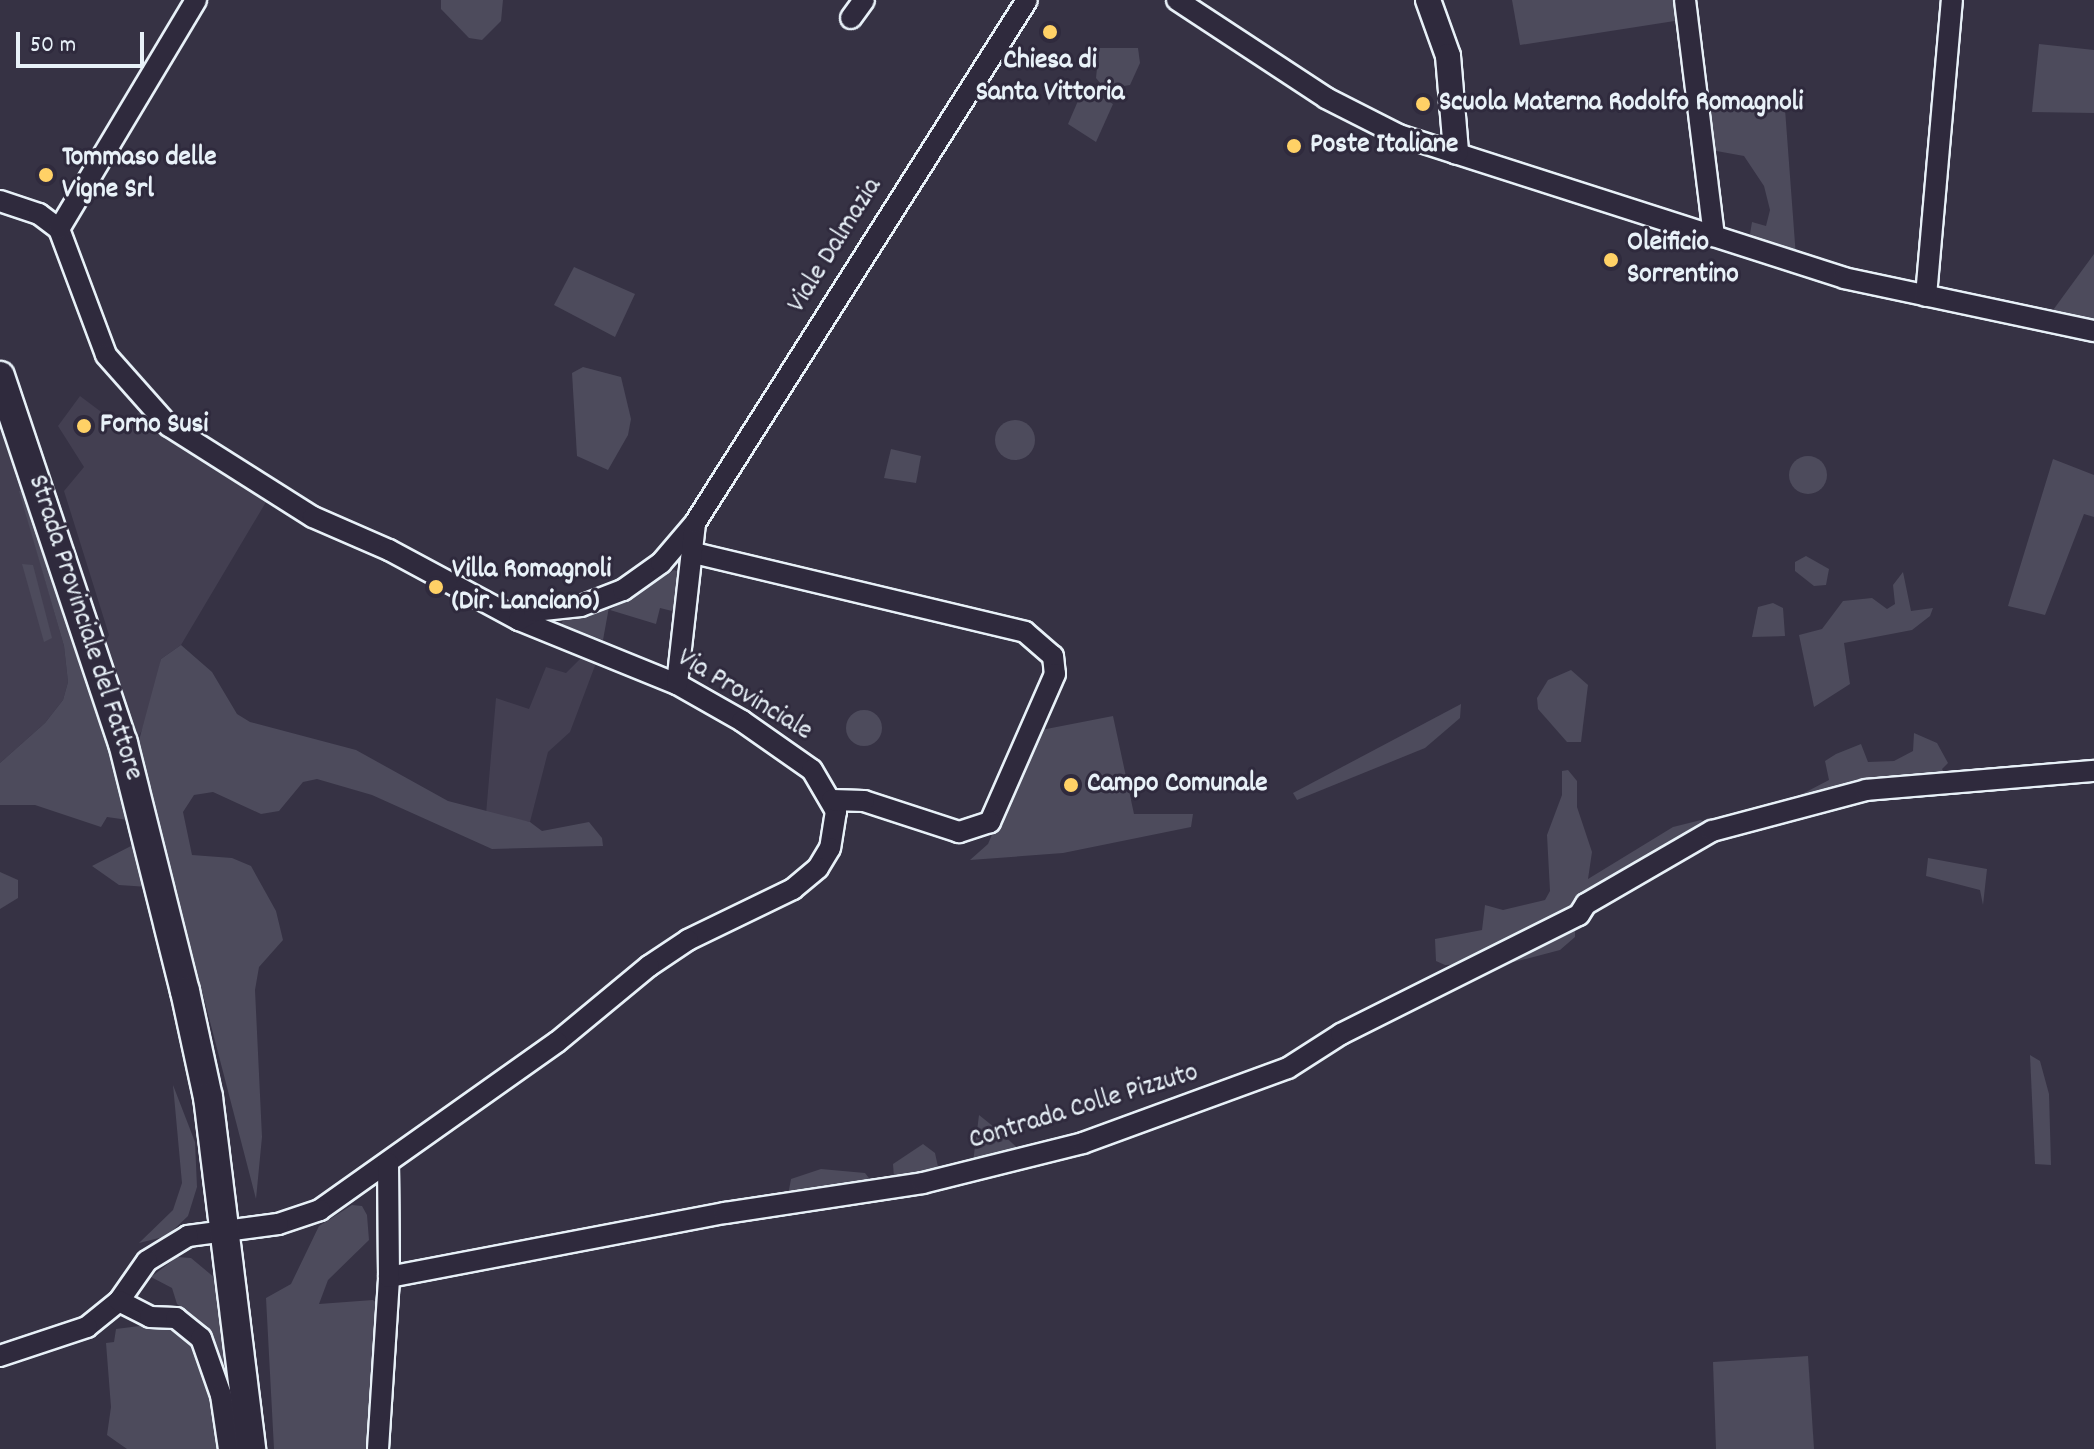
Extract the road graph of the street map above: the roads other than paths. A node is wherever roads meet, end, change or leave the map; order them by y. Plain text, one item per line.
1 (196, 0) edge
2 (864, 0) edge
3 (1027, 0) edge
4 (1177, 0) edge
5 (1428, 0) edge
6 (1685, 0) edge
7 (1952, 0) edge
8 (851, 18) dead end
9 (1456, 152) junction
10 (6, 208) edge
11 (59, 229) junction
12 (1714, 236) junction
13 (1926, 296) junction
14 (2094, 331) edge
15 (0, 376) edge
16 (695, 523) junction
17 (694, 553) junction
18 (519, 620) junction
19 (677, 684) junction
20 (2094, 771) edge
21 (832, 800) junction
22 (388, 1163) junction
23 (222, 1231) junction
24 (389, 1277) junction
25 (119, 1301) junction
26 (0, 1356) edge
27 (229, 1449) edge
28 (251, 1449) edge
29 (378, 1449) edge

1 - 11 street
2 - 8 street
3 - 16 street, Viale Dalmazia
4 - 9 street
5 - 9 street
6 - 12 street
7 - 13 street
9 - 12 street
10 - 11 street
11 - 18 street, Via Provinciale
12 - 13 street
13 - 14 street
15 - 23 main road, Strada Provinciale del Fattore
16 - 17 street
16 - 18 street, Viale Dalmazia
17 - 19 street
17 - 21 street
18 - 19 street, Via Provinciale
19 - 21 street, Via Provinciale
20 - 24 street, Contrada Colle Pizzuto
21 - 22 street
22 - 23 street
22 - 24 street
23 - 25 street
23 - 28 main road, Strada Provinciale del Fattore
24 - 29 street
25 - 26 street
25 - 27 street

